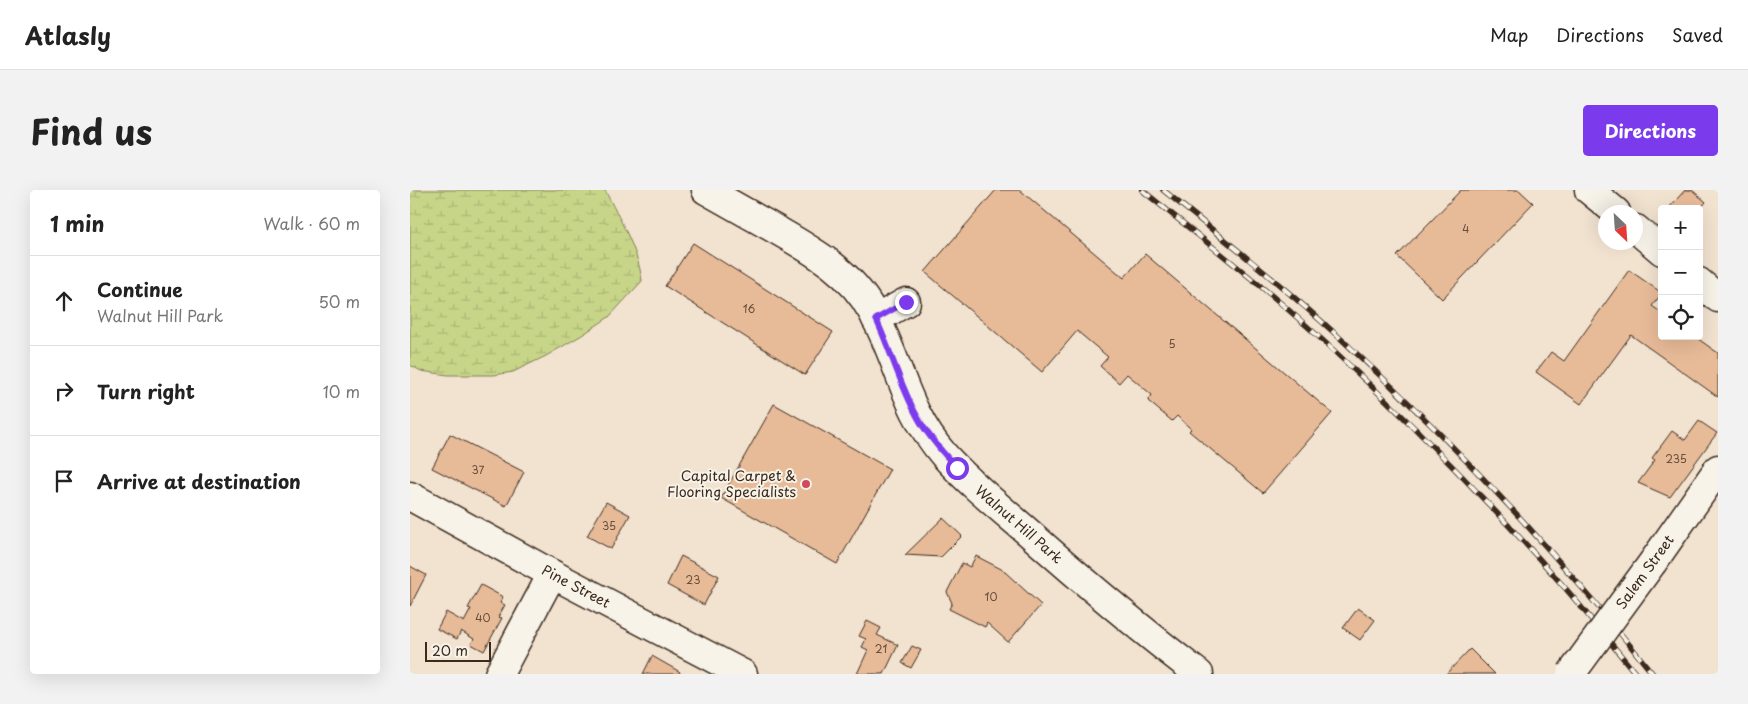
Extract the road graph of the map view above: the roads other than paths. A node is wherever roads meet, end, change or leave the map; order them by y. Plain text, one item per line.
1 (706, 190) edge
2 (1589, 190) edge
3 (1607, 205) edge
4 (1643, 235) edge
5 (1661, 250) edge
6 (1703, 285) edge
7 (1718, 298) edge
8 (906, 302) dead end
9 (876, 319) junction
10 (1718, 469) edge
11 (410, 496) edge
12 (552, 574) junction
13 (725, 670) edge
14 (499, 674) edge
15 (1199, 674) edge
16 (1571, 674) edge

1 - 9 street, Walnut Hill Park
2 - 3 street
4 - 5 street
6 - 7 street
8 - 9 street
9 - 15 street, Walnut Hill Park
10 - 16 street, Salem Street, bridge
11 - 12 street, Pine Street
12 - 13 street, Pine Street
12 - 14 street

